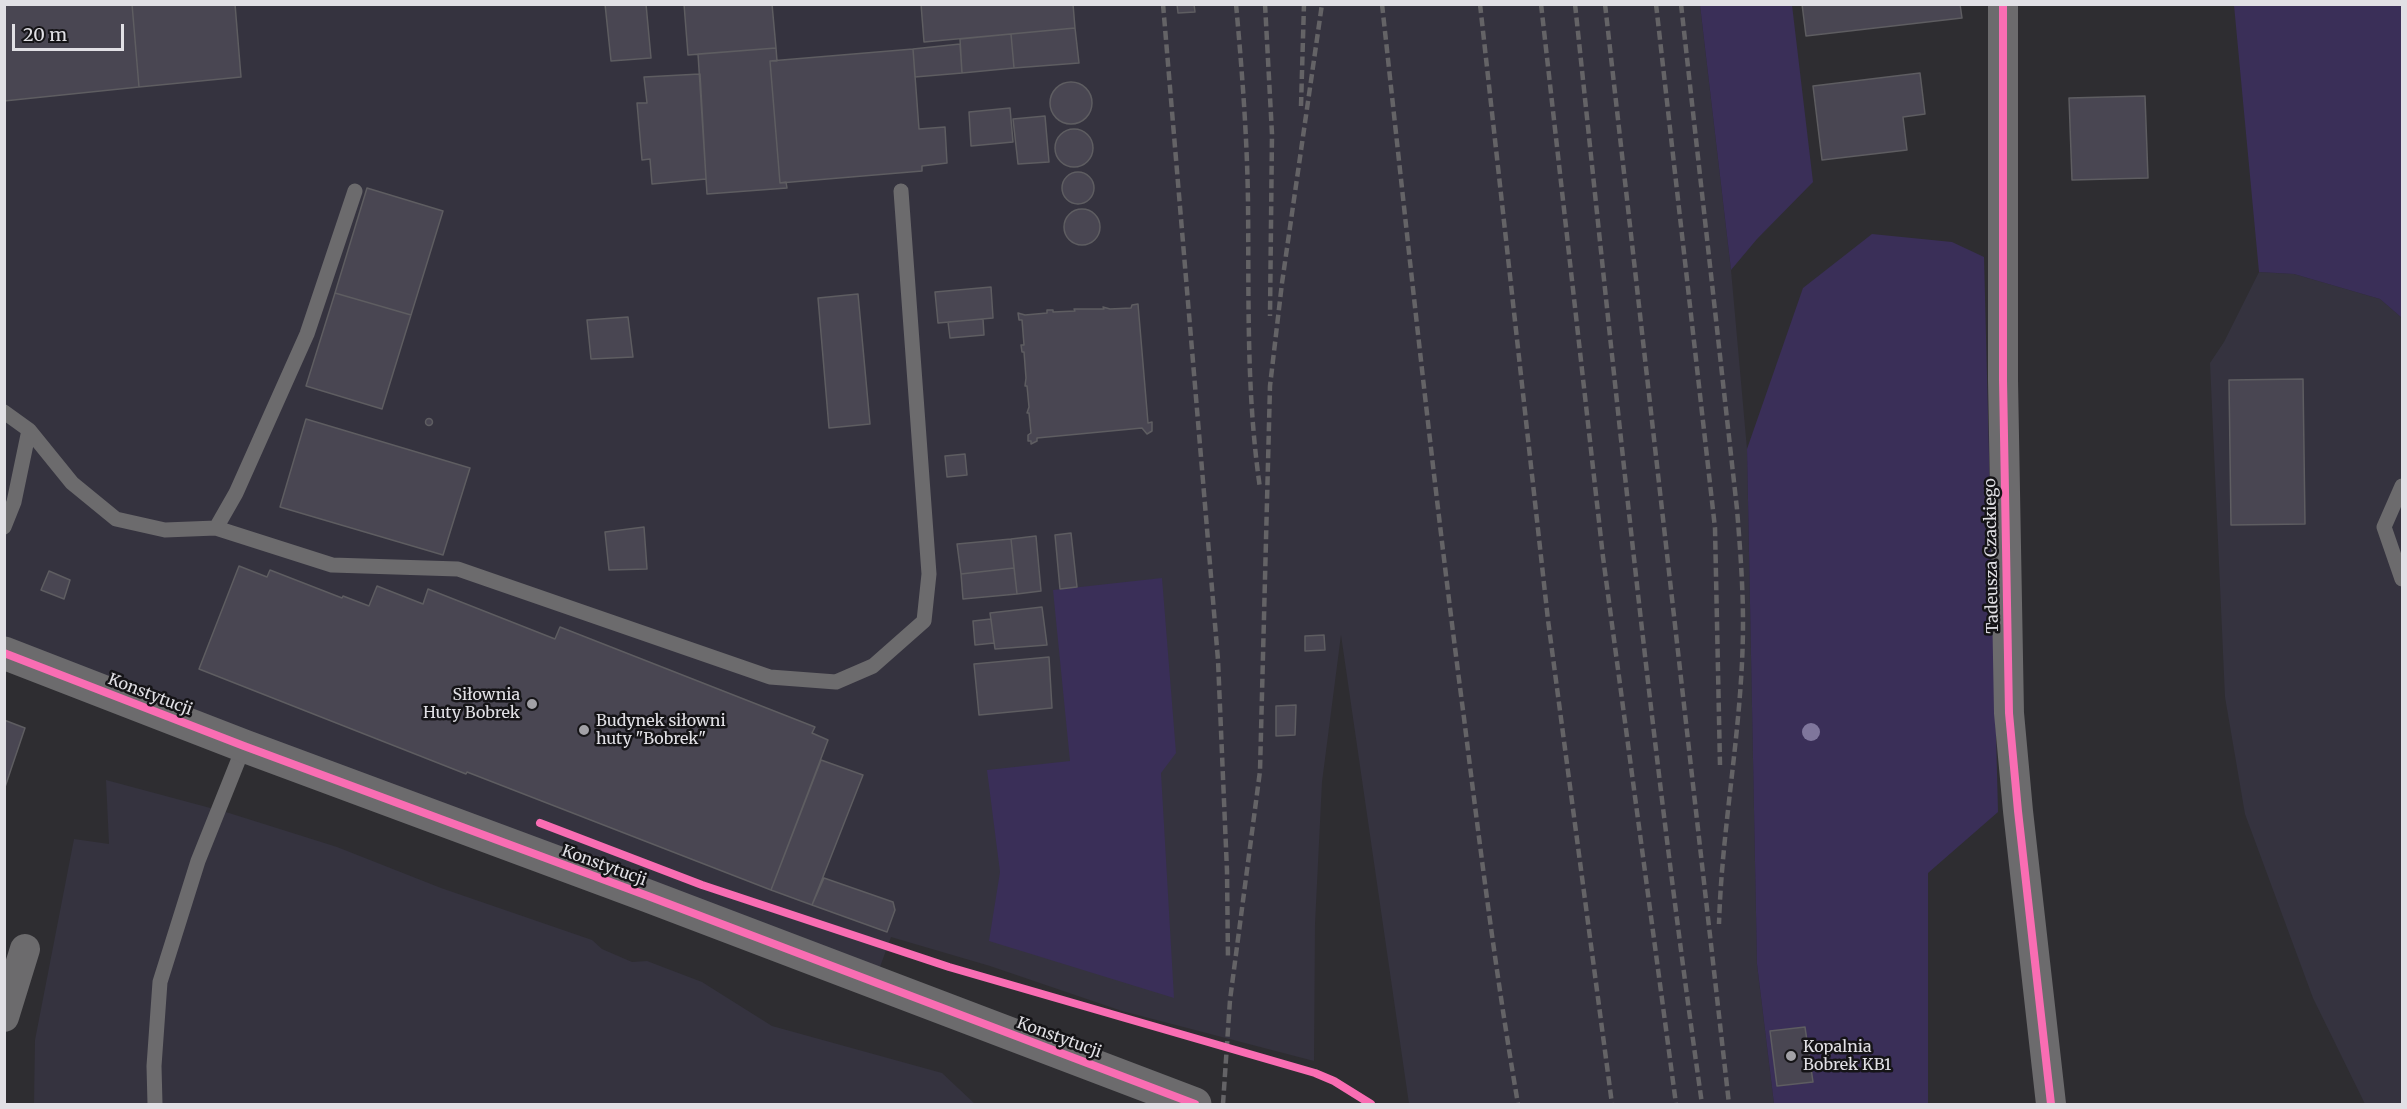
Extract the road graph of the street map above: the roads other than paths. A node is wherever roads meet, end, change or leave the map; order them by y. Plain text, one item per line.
1 (2003, 4) edge
2 (355, 191) dead end
3 (902, 191) dead end
4 (4, 412) edge
5 (29, 430) junction
6 (2403, 486) edge
7 (4, 527) edge
8 (216, 528) junction
9 (2403, 579) edge
10 (4, 653) edge
11 (244, 746) junction
12 (26, 949) dead end
13 (4, 1017) edge
14 (155, 1104) edge
15 (1195, 1104) edge
16 (2051, 1104) edge

1 - 16 street, Tadeusza Czackiego
2 - 8 lane
3 - 8 lane
4 - 5 lane
5 - 7 lane
5 - 8 lane
6 - 9 lane
10 - 11 street, Konstytucji
11 - 14 lane
11 - 15 street, Konstytucji
12 - 13 street

